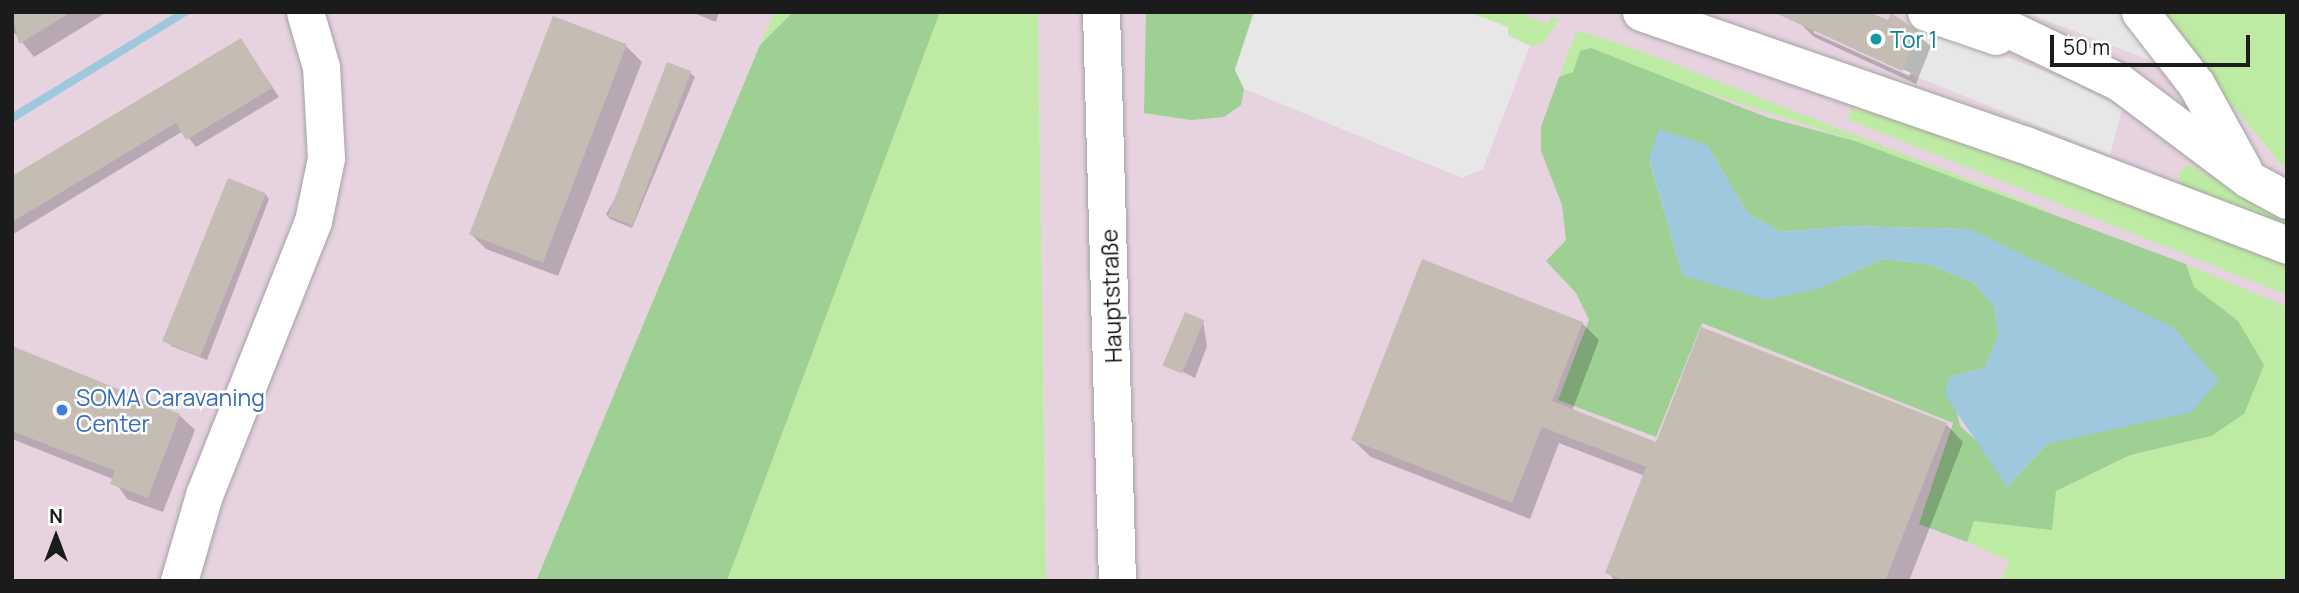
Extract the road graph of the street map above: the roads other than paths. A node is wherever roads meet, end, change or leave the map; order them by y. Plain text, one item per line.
1 (305, 12) edge
2 (1101, 12) edge
3 (1641, 12) edge
4 (1926, 12) edge
5 (1973, 12) edge
6 (2140, 12) edge
7 (2018, 38) junction
8 (2248, 179) junction
9 (2287, 200) edge
10 (2287, 246) edge
11 (204, 495) junction
12 (159, 581) edge
13 (179, 581) edge
14 (1117, 581) edge

1 - 11 street
2 - 14 street, Hauptstraße
3 - 10 street
4 - 7 street
5 - 7 street
6 - 8 street
7 - 8 street
8 - 9 street
11 - 12 street
11 - 13 street

